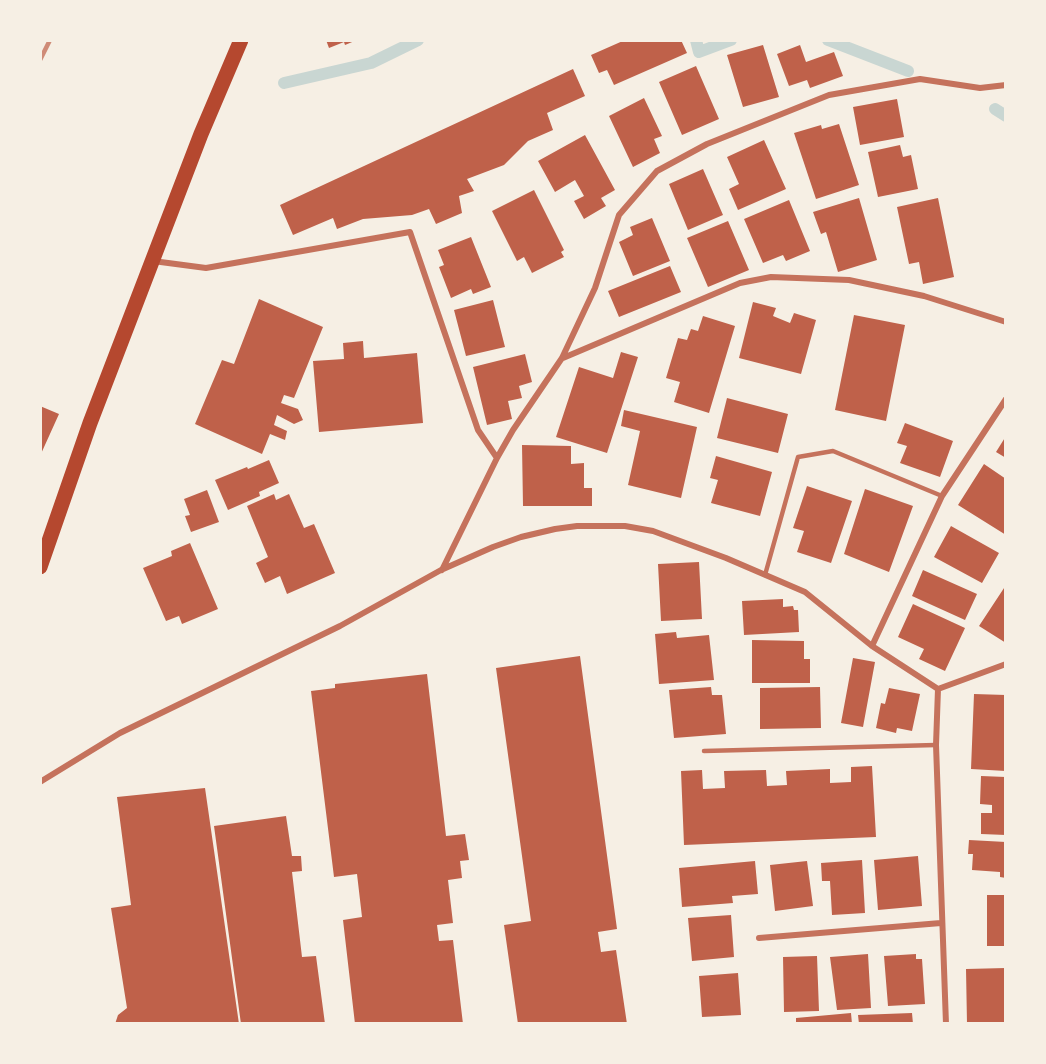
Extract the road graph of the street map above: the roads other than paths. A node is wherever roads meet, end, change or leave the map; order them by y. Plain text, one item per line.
1 (241, 40) edge
2 (1005, 85) edge
3 (152, 261) junction
4 (1005, 322) edge
5 (562, 358) junction
6 (1005, 399) edge
7 (496, 458) junction
8 (942, 496) junction
9 (40, 567) edge
10 (441, 570) junction
11 (765, 575) junction
12 (872, 646) junction
13 (1005, 664) edge
14 (938, 689) junction
15 (936, 745) junction
16 (704, 752) dead end
17 (40, 782) edge
18 (941, 923) junction
19 (759, 939) dead end
20 (946, 1023) edge

1 - 3 main road
2 - 5 street
3 - 7 street
3 - 9 main road
4 - 5 street
5 - 7 street
6 - 8 street
7 - 10 street
8 - 11 lane
8 - 12 street
10 - 11 street
10 - 17 street
11 - 12 street
12 - 14 street
13 - 14 street
14 - 15 street
15 - 16 lane
15 - 18 street
18 - 19 street
18 - 20 street

